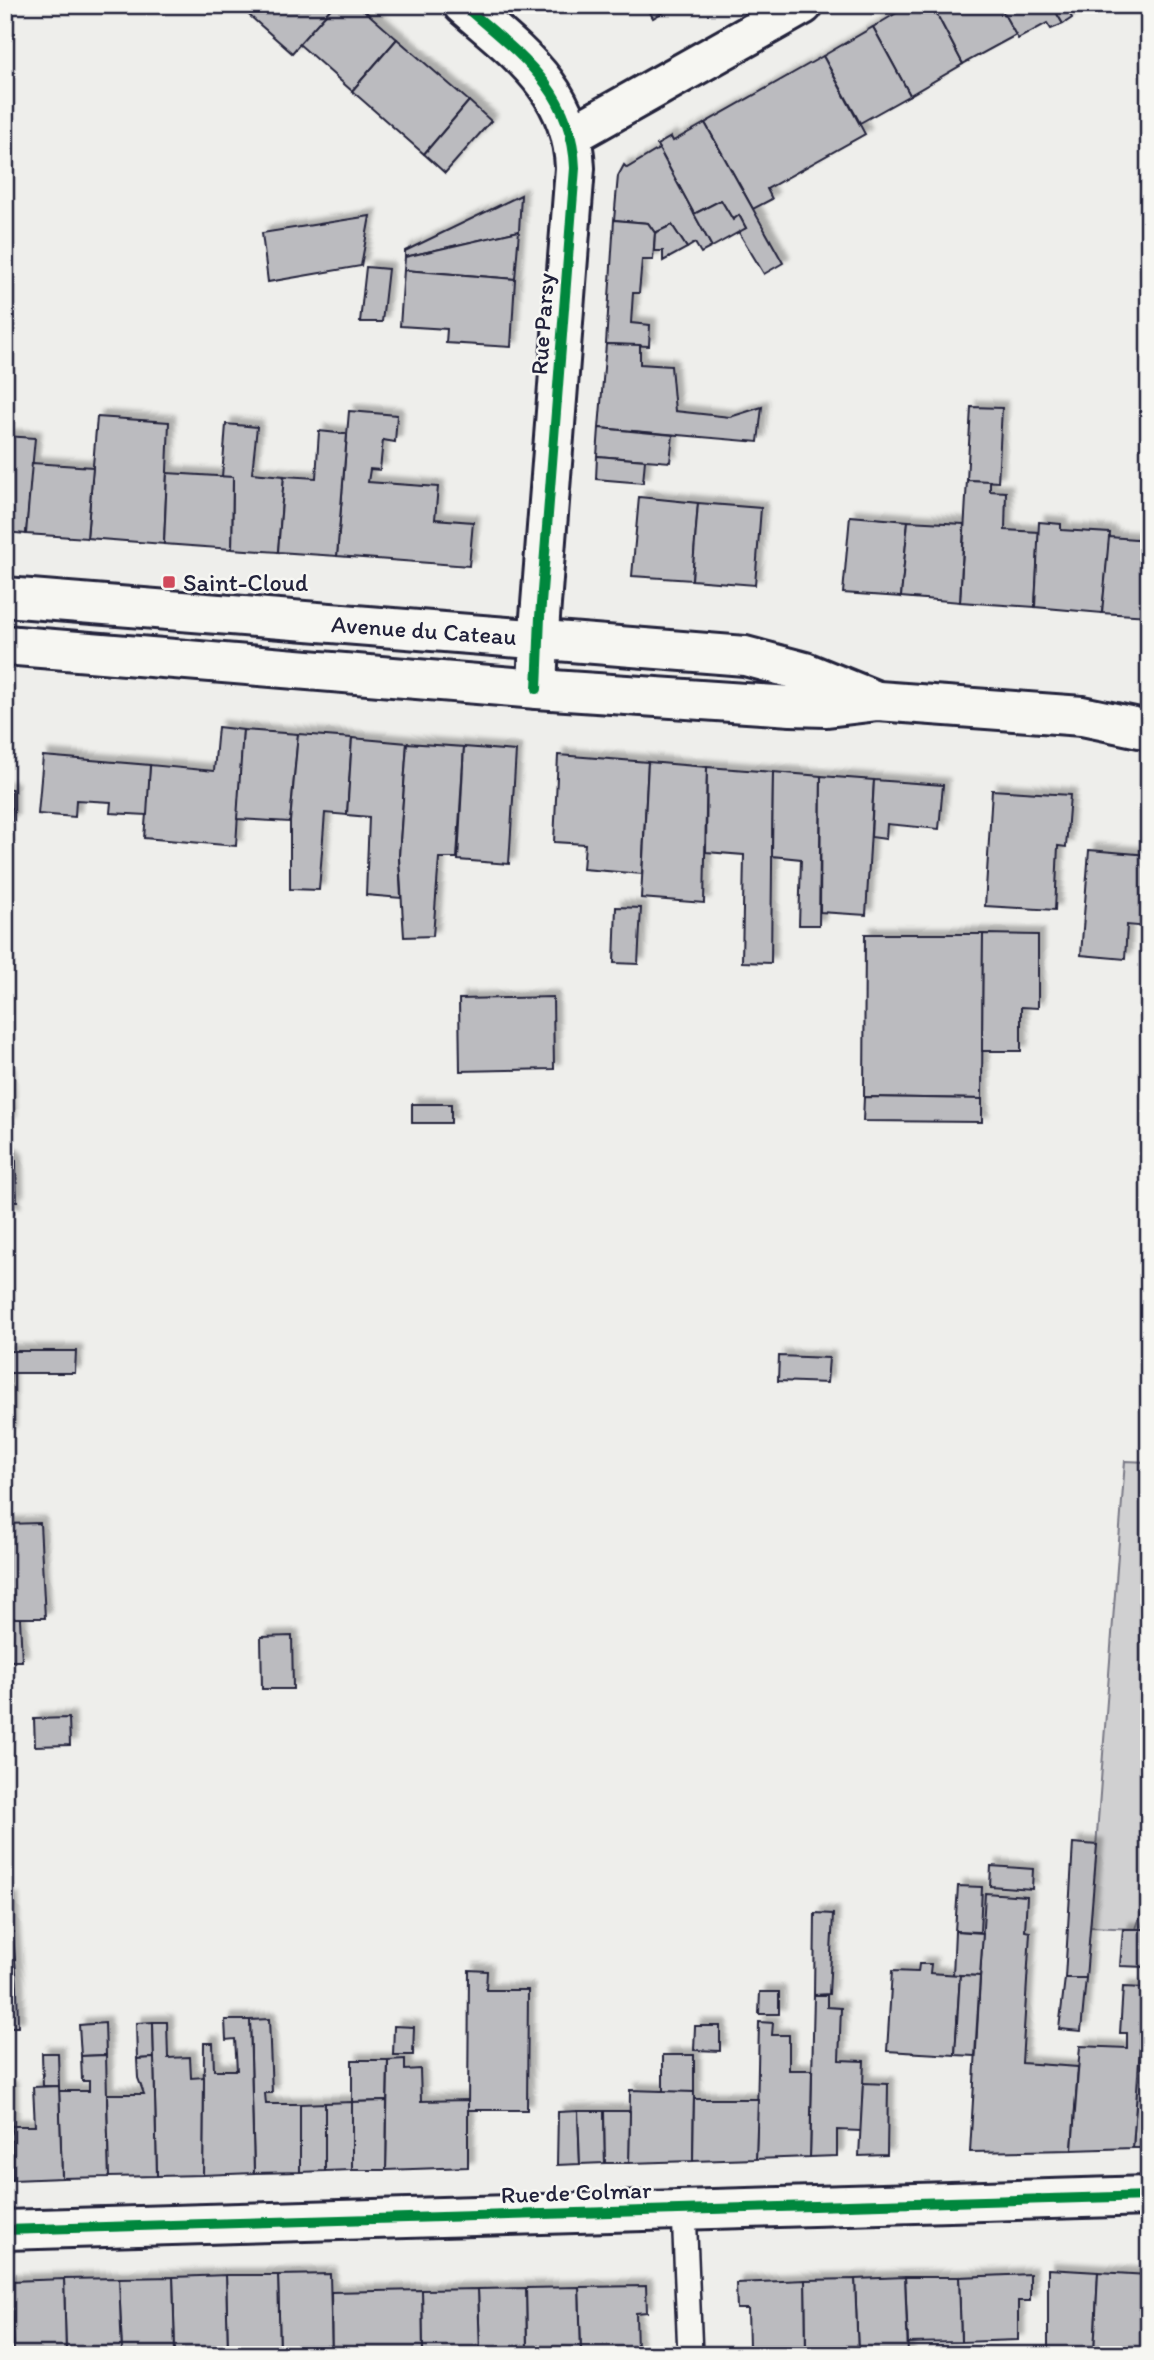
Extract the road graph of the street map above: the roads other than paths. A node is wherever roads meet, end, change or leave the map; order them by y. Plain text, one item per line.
1 (463, 5) edge
2 (803, 5) edge
3 (572, 135) junction
4 (5, 597) edge
5 (539, 638) junction
6 (5, 645) edge
7 (537, 689) junction
8 (878, 701) junction
9 (1149, 705) edge
10 (1082, 716) junction
11 (1149, 730) edge
12 (1149, 2196) edge
13 (684, 2210) junction
14 (5, 2230) edge
15 (690, 2355) edge

1 - 3 street, Rue Parsy
2 - 3 street
3 - 5 street, Rue Parsy
4 - 5 street, Avenue du Cateau
5 - 7 street, Rue Parsy
5 - 8 street, Avenue du Cateau
6 - 7 street, Avenue du Cateau
7 - 8 street, Avenue du Cateau
8 - 10 street, Avenue du Cateau
9 - 10 street, Avenue du Cateau
10 - 11 street, Avenue du Cateau
12 - 13 street, Rue de Colmar
13 - 14 street, Rue de Colmar
13 - 15 lane, Rue de Colmar

